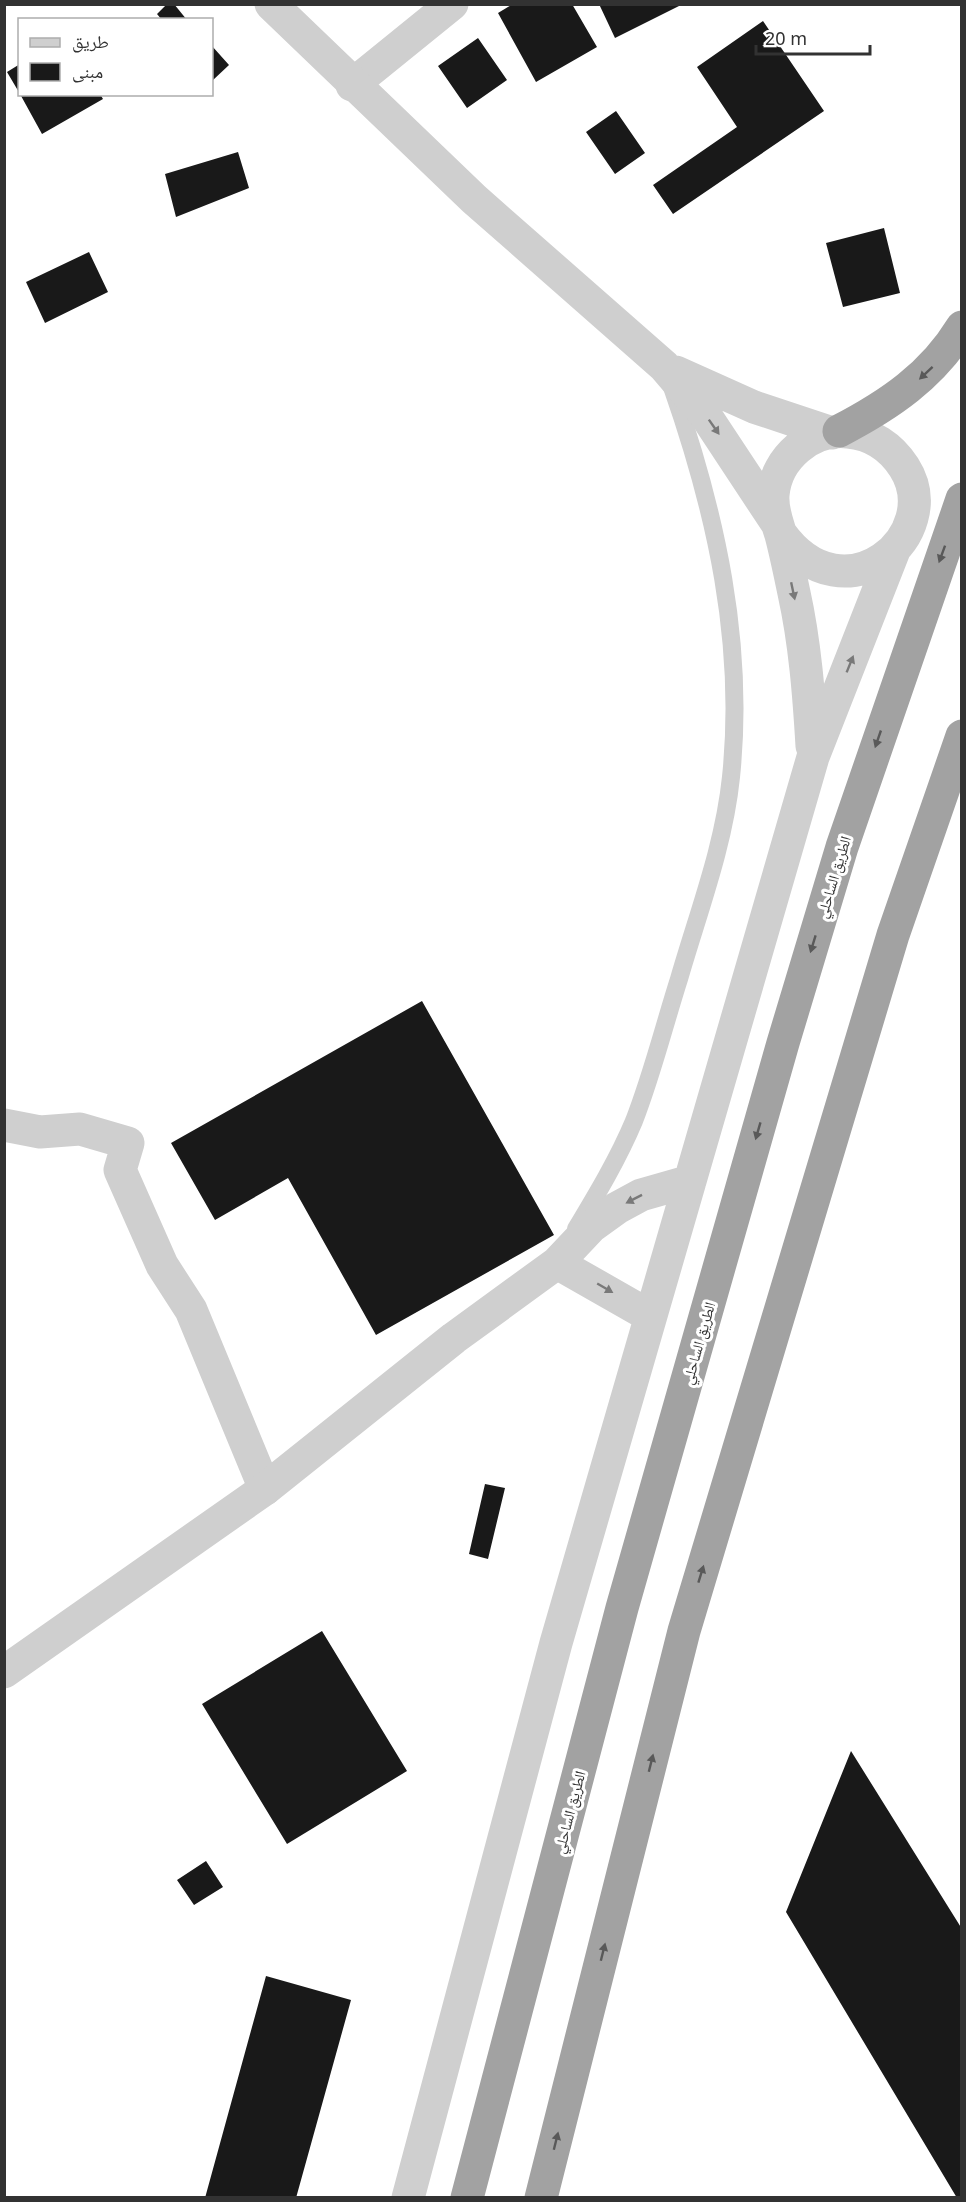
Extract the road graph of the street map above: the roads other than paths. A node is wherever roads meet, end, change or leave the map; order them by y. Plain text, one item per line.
1 (271, 4) edge
2 (452, 4) edge
3 (352, 84) junction
4 (962, 327) edge
5 (664, 366) junction
6 (835, 432) junction
7 (962, 499) edge
8 (779, 528) junction
9 (895, 548) junction
10 (962, 736) edge
11 (813, 757) junction
12 (4, 1125) edge
13 (690, 1181) junction
14 (557, 1263) junction
15 (650, 1316) junction
16 (265, 1489) junction
17 (4, 1672) edge
18 (546, 2191) edge
19 (408, 2198) edge
20 (467, 2198) edge

1 - 3 street
2 - 3 street
3 - 5 street
4 -> 6 highway
5 - 6 street
5 -> 8 street
5 - 14 lane
6 - 8 street
6 - 9 street
7 -> 20 highway, الطريق الساحلي
8 - 9 street
8 -> 11 street
11 -> 9 street
18 -> 10 highway
11 - 13 street
12 - 16 street
13 -> 14 street
13 - 15 street
14 -> 15 street
14 - 16 street
15 - 19 street
16 - 17 street

